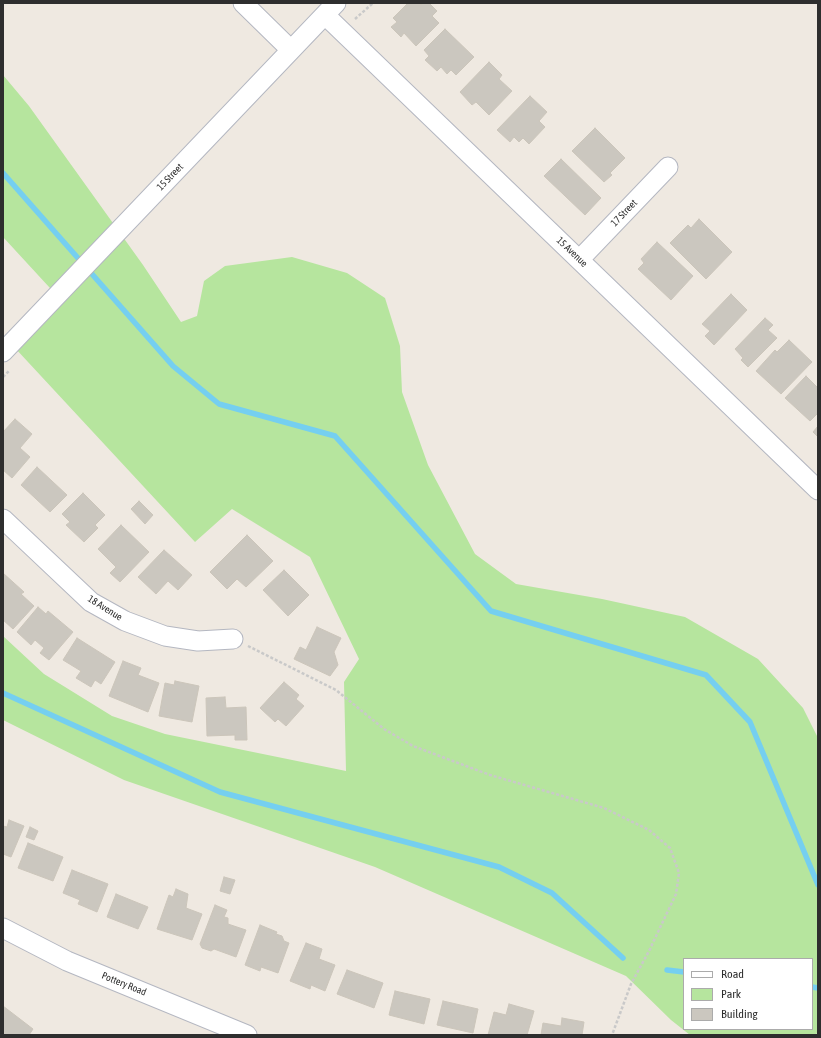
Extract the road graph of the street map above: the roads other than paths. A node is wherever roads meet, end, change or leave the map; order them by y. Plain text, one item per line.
1 (243, 3) edge
2 (331, 9) edge
3 (291, 50) junction
4 (668, 167) dead end
5 (580, 259) junction
6 (3, 352) edge
7 (818, 490) edge
8 (3, 519) edge
9 (233, 639) road end
10 (3, 928) edge
11 (247, 1035) edge

1 - 3 street
2 - 3 street, 15 Street
2 - 5 street, 15 Avenue
3 - 6 street, 15 Street
4 - 5 street, 17 Street
5 - 7 street, 15 Avenue
8 - 9 street, 18 Avenue
10 - 11 street, Pottery Road

